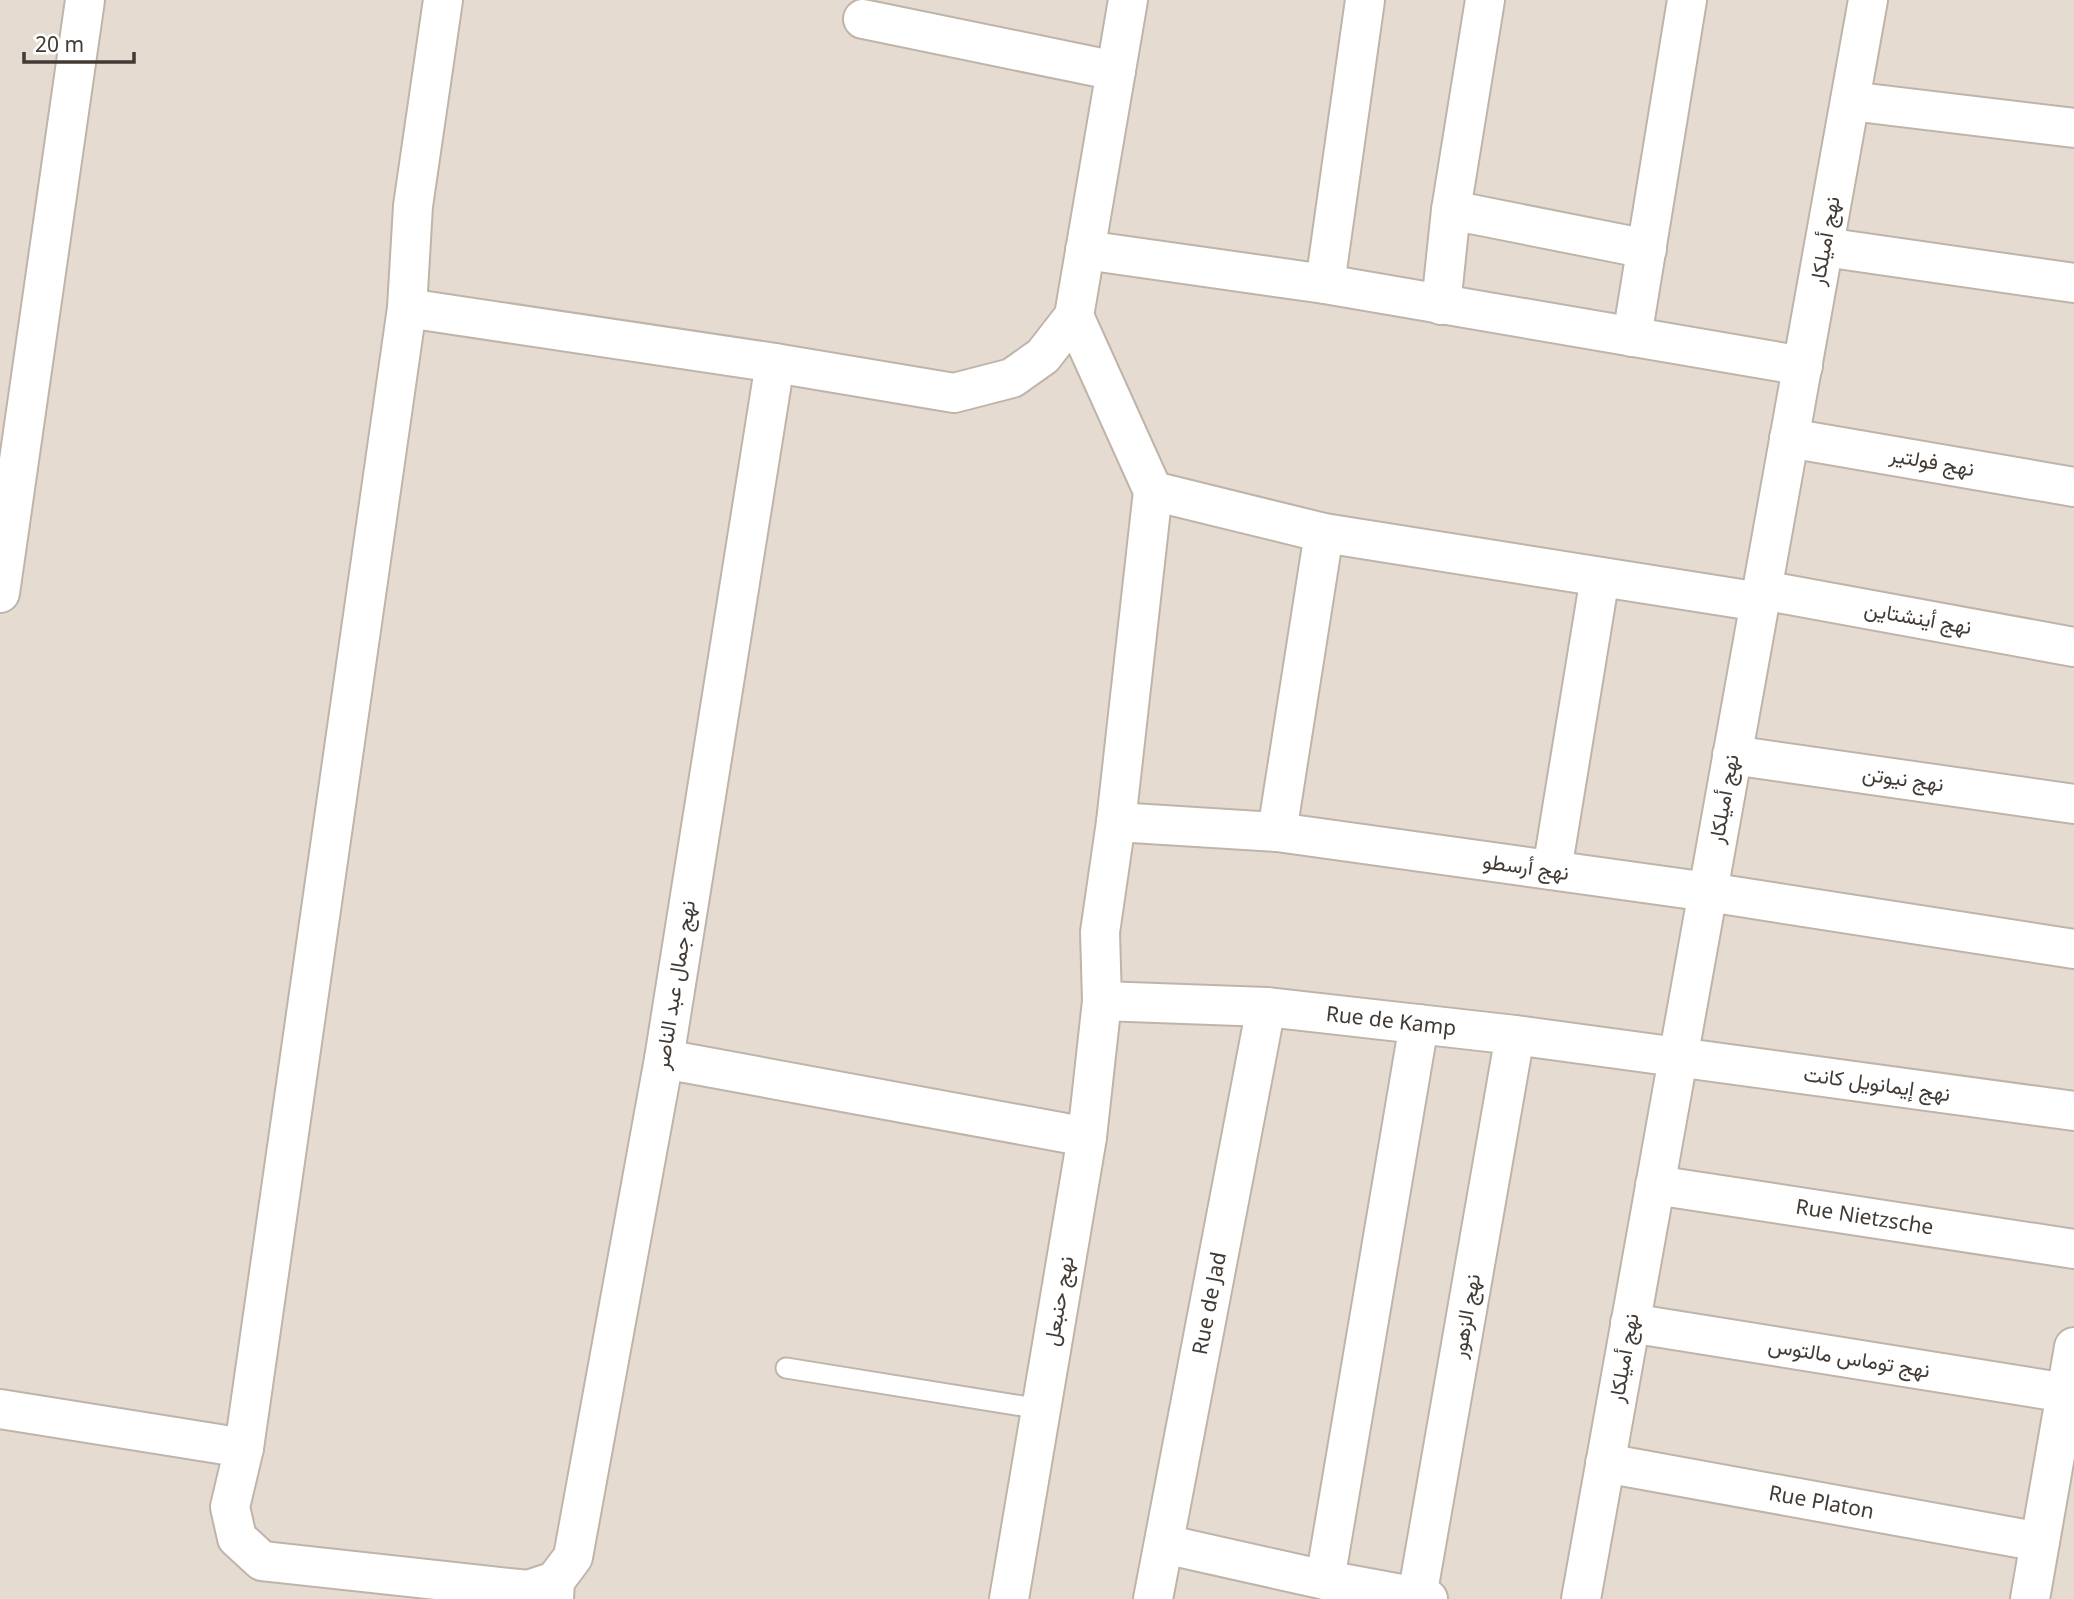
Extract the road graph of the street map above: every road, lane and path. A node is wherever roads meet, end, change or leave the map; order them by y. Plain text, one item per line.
1 (85, 0) edge
2 (443, 0) edge
3 (1128, 0) edge
4 (1365, 0) edge
5 (1485, 0) edge
6 (1687, 0) edge
7 (1868, 0) edge
8 (863, 19) dead end
9 (1116, 71) junction
10 (1850, 101) junction
11 (2074, 128) edge
12 (1451, 210) junction
13 (1824, 247) junction
14 (1647, 249) junction
15 (1085, 250) junction
16 (2074, 283) edge
17 (1325, 284) junction
18 (1441, 305) junction
19 (407, 308) junction
20 (1074, 316) junction
21 (1632, 337) junction
22 (775, 363) junction
23 (1803, 366) junction
24 (1789, 438) junction
25 (2074, 487) edge
26 (1153, 491) junction
27 (1324, 533) junction
28 (1600, 577) junction
29 (0, 593) edge
30 (1761, 596) junction
31 (2074, 647) edge
32 (1732, 755) junction
33 (2074, 804) edge
34 (1116, 822) junction
35 (1278, 832) junction
36 (1552, 870) junction
37 (1708, 892) junction
38 (2074, 949) edge
39 (1102, 1001) junction
40 (1266, 1007) junction
41 (1419, 1024) junction
42 (1515, 1035) junction
43 (1679, 1056) junction
44 (664, 1059) junction
45 (2074, 1111) edge
46 (1087, 1137) junction
47 (1655, 1185) junction
48 (2074, 1248) edge
49 (1630, 1323) junction
50 (2074, 1347) edge
51 (786, 1368) dead end
52 (2067, 1393) junction
53 (0, 1409) edge
54 (1041, 1409) junction
55 (244, 1448) junction
56 (2065, 1462) edge
57 (1605, 1463) junction
58 (2040, 1542) junction
59 (1164, 1544) junction
60 (1325, 1580) junction
61 (554, 1590) edge
62 (1422, 1598) edge
63 (1009, 1599) edge
64 (1153, 1599) edge
65 (1581, 1599) edge
66 (2030, 1599) edge

1 - 29 street
2 - 19 street
3 - 9 street
4 - 17 street
5 - 12 street
6 - 14 street
7 - 10 street, نهج أميلكار
8 - 9 street
9 - 15 street
10 - 11 street
10 - 13 street, نهج أميلكار
12 - 14 street
12 - 18 street
13 - 16 street
13 - 23 street, نهج أميلكار
14 - 21 street
15 - 17 street
15 - 20 street
17 - 18 street
18 - 21 street
19 - 22 street
19 - 55 street
20 - 22 street
20 - 26 street
21 - 23 street
22 - 44 street, نهج جمال عبد الناصر
23 - 24 street, نهج أميلكار
24 - 25 street, نهج فولتير
24 - 30 street, نهج أميلكار
26 - 27 street, نهج أينشتاين
26 - 34 street, نهج حنبعل
27 - 28 street, نهج أينشتاين
27 - 35 street
28 - 30 street, نهج أينشتاين
28 - 36 street
30 - 31 street, نهج أينشتاين
30 - 32 street, نهج أميلكار
32 - 33 street, نهج نيوتن
32 - 37 street, نهج أميلكار
34 - 35 street, نهج أرسطو
34 - 39 street, نهج حنبعل
35 - 36 street, نهج أرسطو
36 - 37 street, نهج أرسطو
37 - 38 street, نهج أرسطو
37 - 43 street, نهج أميلكار
39 - 40 street, Rue de Kamp
39 - 46 street, نهج حنبعل
40 - 41 street, Rue de Kamp
40 - 59 street, Rue de Jad
41 - 42 street, Rue de Kamp
41 - 60 street
42 - 43 street, Rue de Kamp
42 - 62 street, نهج الزهور
43 - 45 street, نهج إيمانويل كانت
43 - 47 street, نهج أميلكار
44 - 46 street
44 - 61 street, نهج جمال عبد الناصر
46 - 54 street, نهج حنبعل
47 - 48 street, Rue Nietzsche
47 - 49 street, نهج أميلكار
49 - 52 street, نهج توماس مالتوس
49 - 57 street, نهج أميلكار
50 - 52 street
51 - 54 lane
52 - 56 street
53 - 55 street
54 - 63 street, نهج حنبعل
55 - 61 street
56 - 58 street
57 - 58 street, Rue Platon
57 - 65 street, نهج أميلكار
58 - 66 street
59 - 60 street
59 - 64 street, Rue de Jad
60 - 62 street

